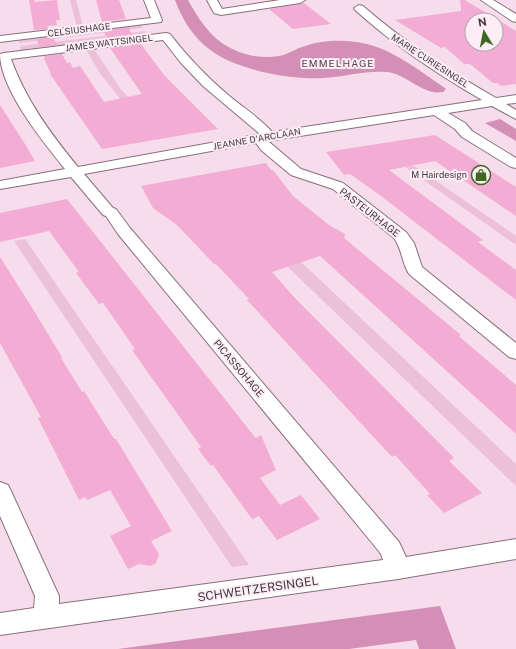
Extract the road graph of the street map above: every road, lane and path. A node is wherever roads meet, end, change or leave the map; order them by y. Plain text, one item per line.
1 (149, 0) edge
2 (212, 0) edge
3 (300, 0) edge
4 (486, 0) edge
5 (370, 5) dead end
6 (516, 20) edge
7 (0, 39) edge
8 (4, 56) joint
9 (516, 99) edge
10 (494, 102) junction
11 (436, 111) junction
12 (516, 115) edge
13 (264, 138) junction
14 (516, 164) edge
15 (74, 171) junction
16 (0, 185) edge
17 (516, 353) edge
18 (0, 491) edge
19 (516, 549) edge
20 (398, 569) junction
21 (46, 618) junction
22 (0, 624) edge

1 - 7 street, CELSIUSHAGE
2 - 3 street
4 - 6 street
5 - 10 street, MARIE CURIESINGEL
8 - 13 street, JAMES WATTSINGEL
8 - 15 street, PICASSOHAGE
9 - 10 street, JEANNE D'ARCLAAN
10 - 11 street, JEANNE D'ARCLAAN
10 - 12 street
11 - 13 street, JEANNE D'ARCLAAN
11 - 14 street
13 - 15 street, JEANNE D'ARCLAAN
13 - 17 street, PASTEURHAGE
15 - 16 street, JEANNE D'ARCLAAN
15 - 20 street, PICASSOHAGE
18 - 21 street
19 - 20 street, SCHWEITZERSINGEL
20 - 21 street, SCHWEITZERSINGEL
21 - 22 street, SCHWEITZERSINGEL

